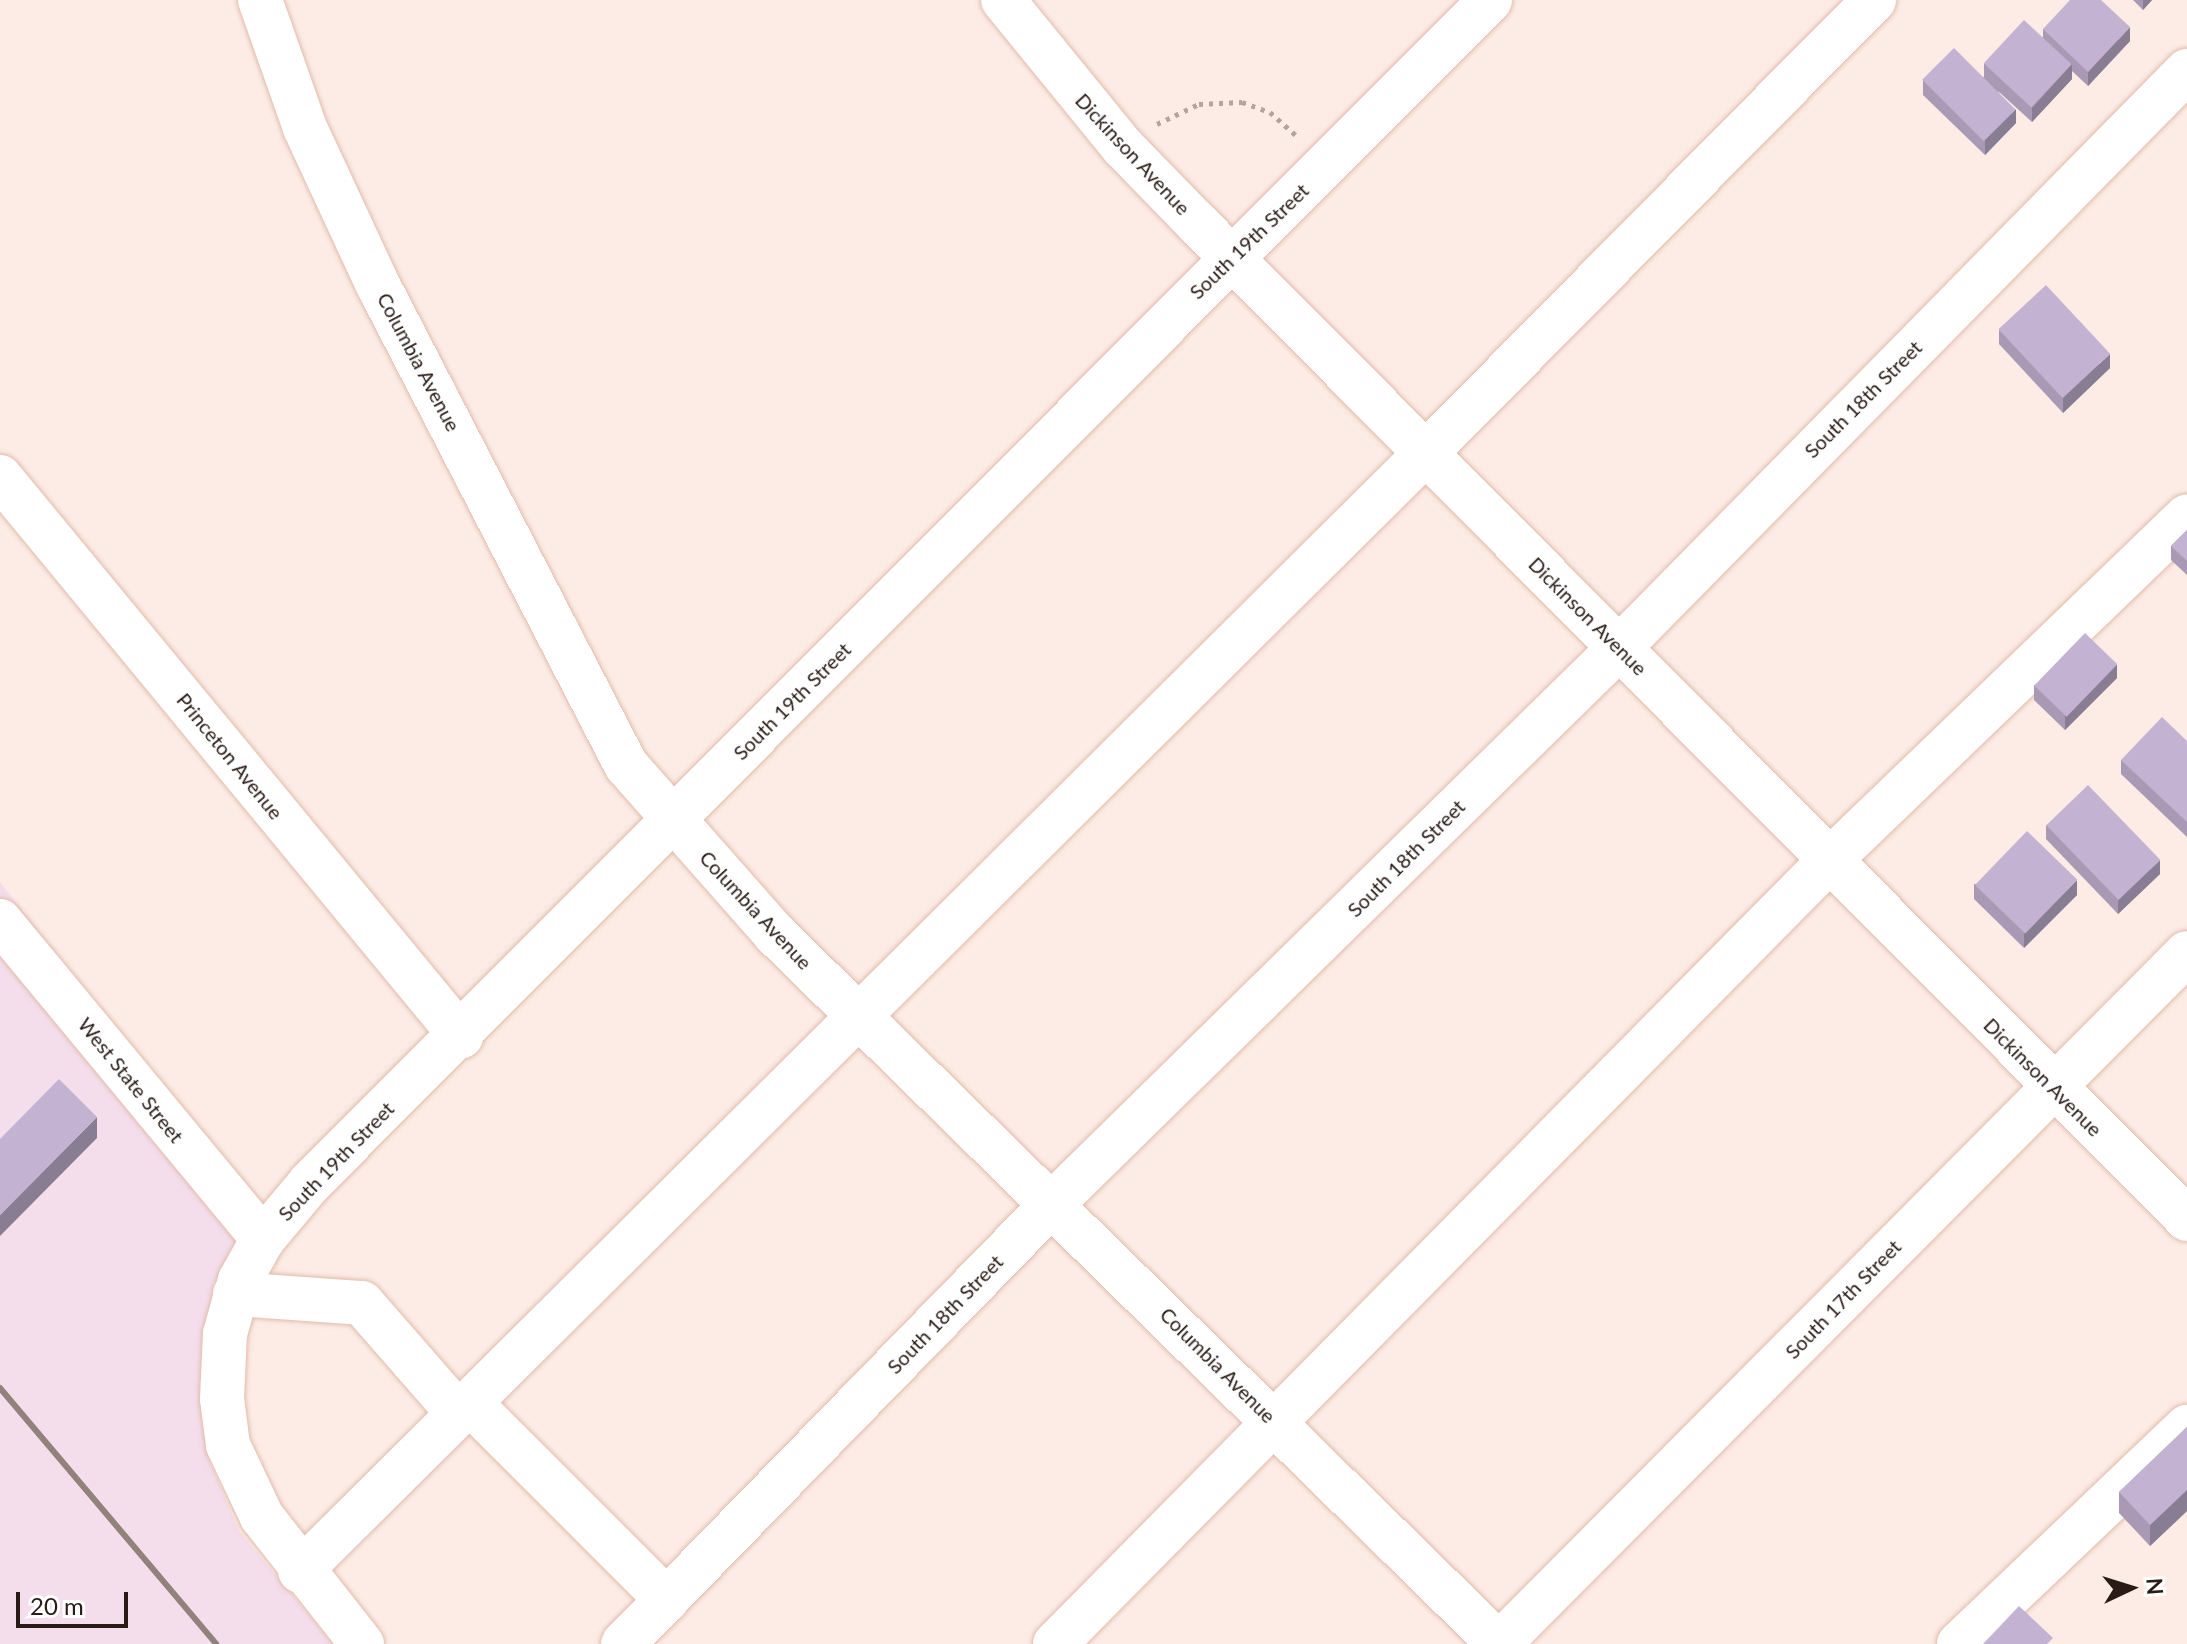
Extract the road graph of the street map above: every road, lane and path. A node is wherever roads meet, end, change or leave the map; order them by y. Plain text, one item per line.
1 (260, 0) edge
2 (1003, 0) edge
3 (1490, 0) edge
4 (1874, 0) edge
5 (2187, 71) edge
6 (1156, 125) dead end
7 (1307, 147) dead end
8 (1231, 256) junction
9 (1427, 452) junction
10 (0, 477) edge
11 (2187, 516) edge
12 (1619, 648) junction
13 (674, 822) junction
14 (1831, 859) junction
15 (0, 921) edge
16 (2187, 953) edge
17 (858, 1015) junction
18 (461, 1036) junction
19 (2052, 1088) junction
20 (1054, 1202) junction
21 (2187, 1219) edge
22 (263, 1239) junction
23 (235, 1294) junction
24 (464, 1408) junction
25 (1278, 1424) junction
26 (2187, 1427) edge
27 (300, 1571) junction
28 (667, 1600) junction
29 (362, 1644) edge
30 (623, 1644) edge
31 (1055, 1644) edge
32 (1499, 1644) edge
33 (1959, 1644) edge

1 - 13 street, Columbia Avenue
2 - 8 street, Dickinson Avenue
3 - 8 street, South 19th Street
4 - 9 street
5 - 12 street, South 18th Street
6 - 7 path
8 - 9 street, Dickinson Avenue
8 - 13 street, South 19th Street
9 - 12 street, Dickinson Avenue
9 - 17 street
10 - 18 street, Princeton Avenue
11 - 14 street
12 - 14 street, Dickinson Avenue
12 - 20 street, South 18th Street
13 - 17 street, Columbia Avenue
13 - 18 street, South 19th Street
14 - 19 street, Dickinson Avenue
14 - 25 street
15 - 22 street, West State Street
16 - 19 street, South 17th Street
17 - 20 street, Columbia Avenue
17 - 24 street
18 - 22 street, South 19th Street
19 - 21 street, Dickinson Avenue
19 - 32 street, South 17th Street
20 - 25 street, Columbia Avenue
20 - 28 street, South 18th Street
22 - 23 street, South 19th Street
23 - 24 street
23 - 27 street, South 19th Street
24 - 27 street
24 - 28 street
25 - 31 street
25 - 32 street, Columbia Avenue
26 - 33 street
27 - 29 street
28 - 30 street, South 18th Street

